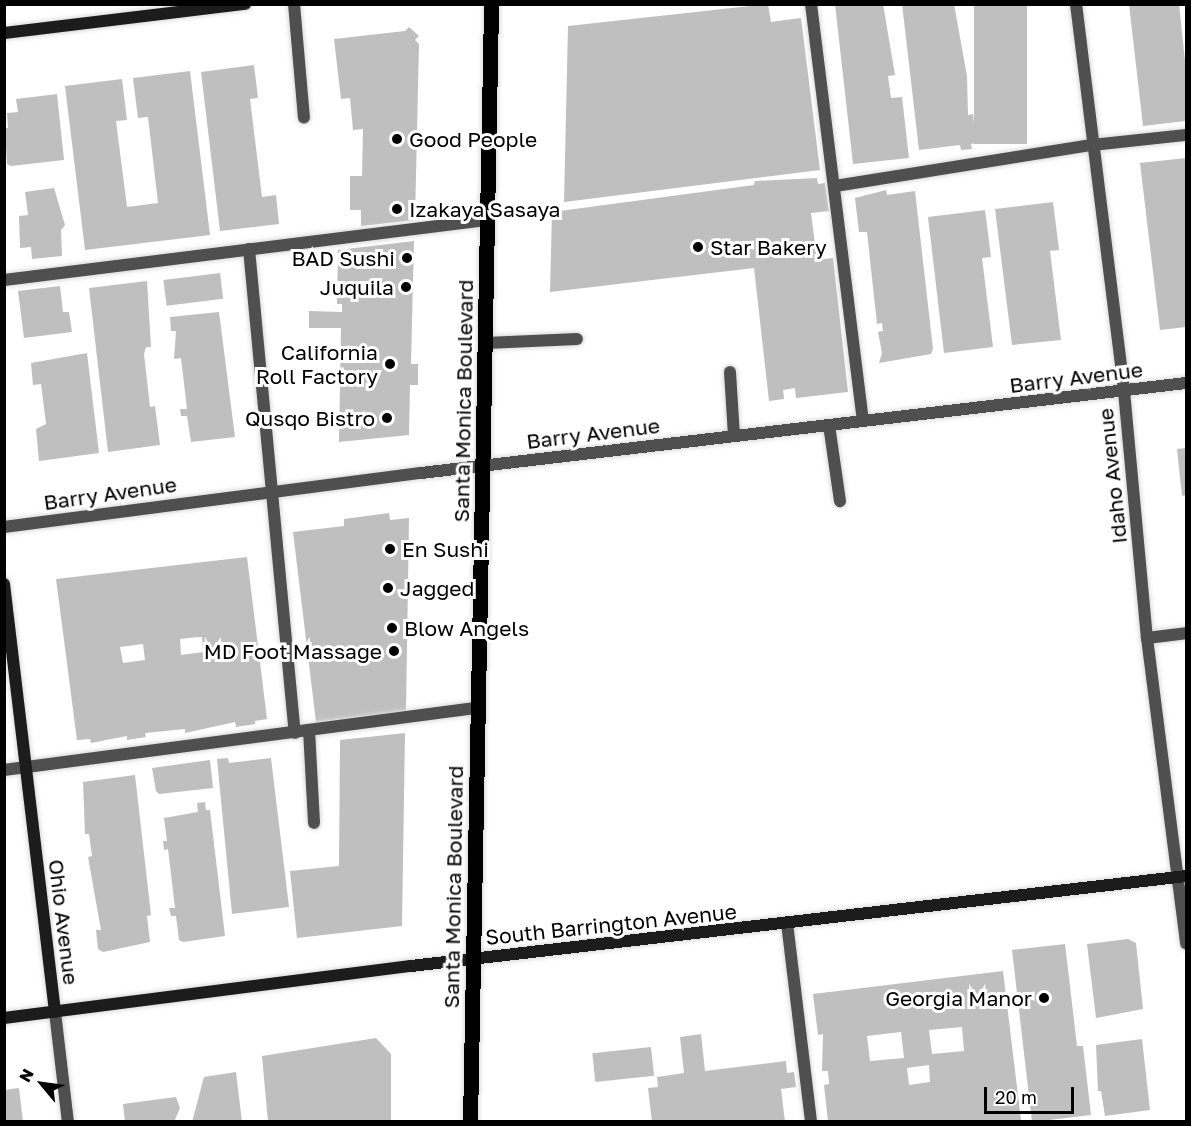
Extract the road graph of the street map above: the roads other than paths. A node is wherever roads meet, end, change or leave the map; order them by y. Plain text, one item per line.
1 (245, 4) edge
2 (294, 4) edge
3 (491, 4) edge
4 (811, 4) edge
5 (1076, 4) edge
6 (4, 33) edge
7 (304, 118) dead end
8 (1186, 135) edge
9 (1092, 145) junction
10 (836, 186) junction
11 (488, 220) junction
12 (249, 249) junction
13 (4, 280) edge
14 (577, 339) dead end
15 (486, 343) junction
16 (730, 372) dead end
17 (1186, 383) edge
18 (1124, 391) junction
19 (863, 421) junction
20 (829, 425) junction
21 (734, 436) junction
22 (482, 466) junction
23 (273, 492) junction
24 (840, 501) dead end
25 (4, 527) edge
26 (4, 584) edge
27 (1186, 633) edge
28 (1148, 638) junction
29 (477, 708) junction
30 (309, 730) junction
31 (295, 733) junction
32 (26, 767) junction
33 (4, 770) edge
34 (314, 823) dead end
35 (1183, 877) edge
36 (787, 923) junction
37 (1186, 944) edge
38 (473, 959) junction
39 (55, 1012) junction
40 (4, 1018) edge
41 (68, 1122) edge
42 (470, 1122) edge
43 (811, 1122) edge

1 - 6 street
2 - 7 street
3 - 11 main road, Santa Monica Boulevard
4 - 10 street
5 - 9 street, Idaho Avenue
8 - 9 street
9 - 10 street
9 - 18 street, Idaho Avenue
10 - 19 street
11 - 12 street
11 - 15 main road, Santa Monica Boulevard
12 - 13 street
12 - 23 street
14 - 15 street
15 - 22 main road, Santa Monica Boulevard
16 - 21 street
17 - 18 street, Barry Avenue
18 - 19 street, Barry Avenue
18 - 28 street, Idaho Avenue
19 - 20 street, Barry Avenue
20 - 21 street, Barry Avenue
20 - 24 street
21 - 22 street, Barry Avenue
22 - 23 street, Barry Avenue
22 - 29 main road, Santa Monica Boulevard
23 - 25 street, Barry Avenue
23 - 31 street
26 - 32 street, Ohio Avenue
27 - 28 street
28 - 35 street, Idaho Avenue
29 - 30 street
29 - 38 main road, Santa Monica Boulevard
30 - 31 street
30 - 34 street
31 - 32 street
32 - 33 street
32 - 39 street, Ohio Avenue
35 - 36 street, South Barrington Avenue
35 - 37 street, Idaho Avenue
36 - 38 street, South Barrington Avenue
36 - 43 street
38 - 39 street, South Barrington Avenue
38 - 42 main road, Santa Monica Boulevard
39 - 40 street, South Barrington Avenue
39 - 41 street, Ohio Avenue

